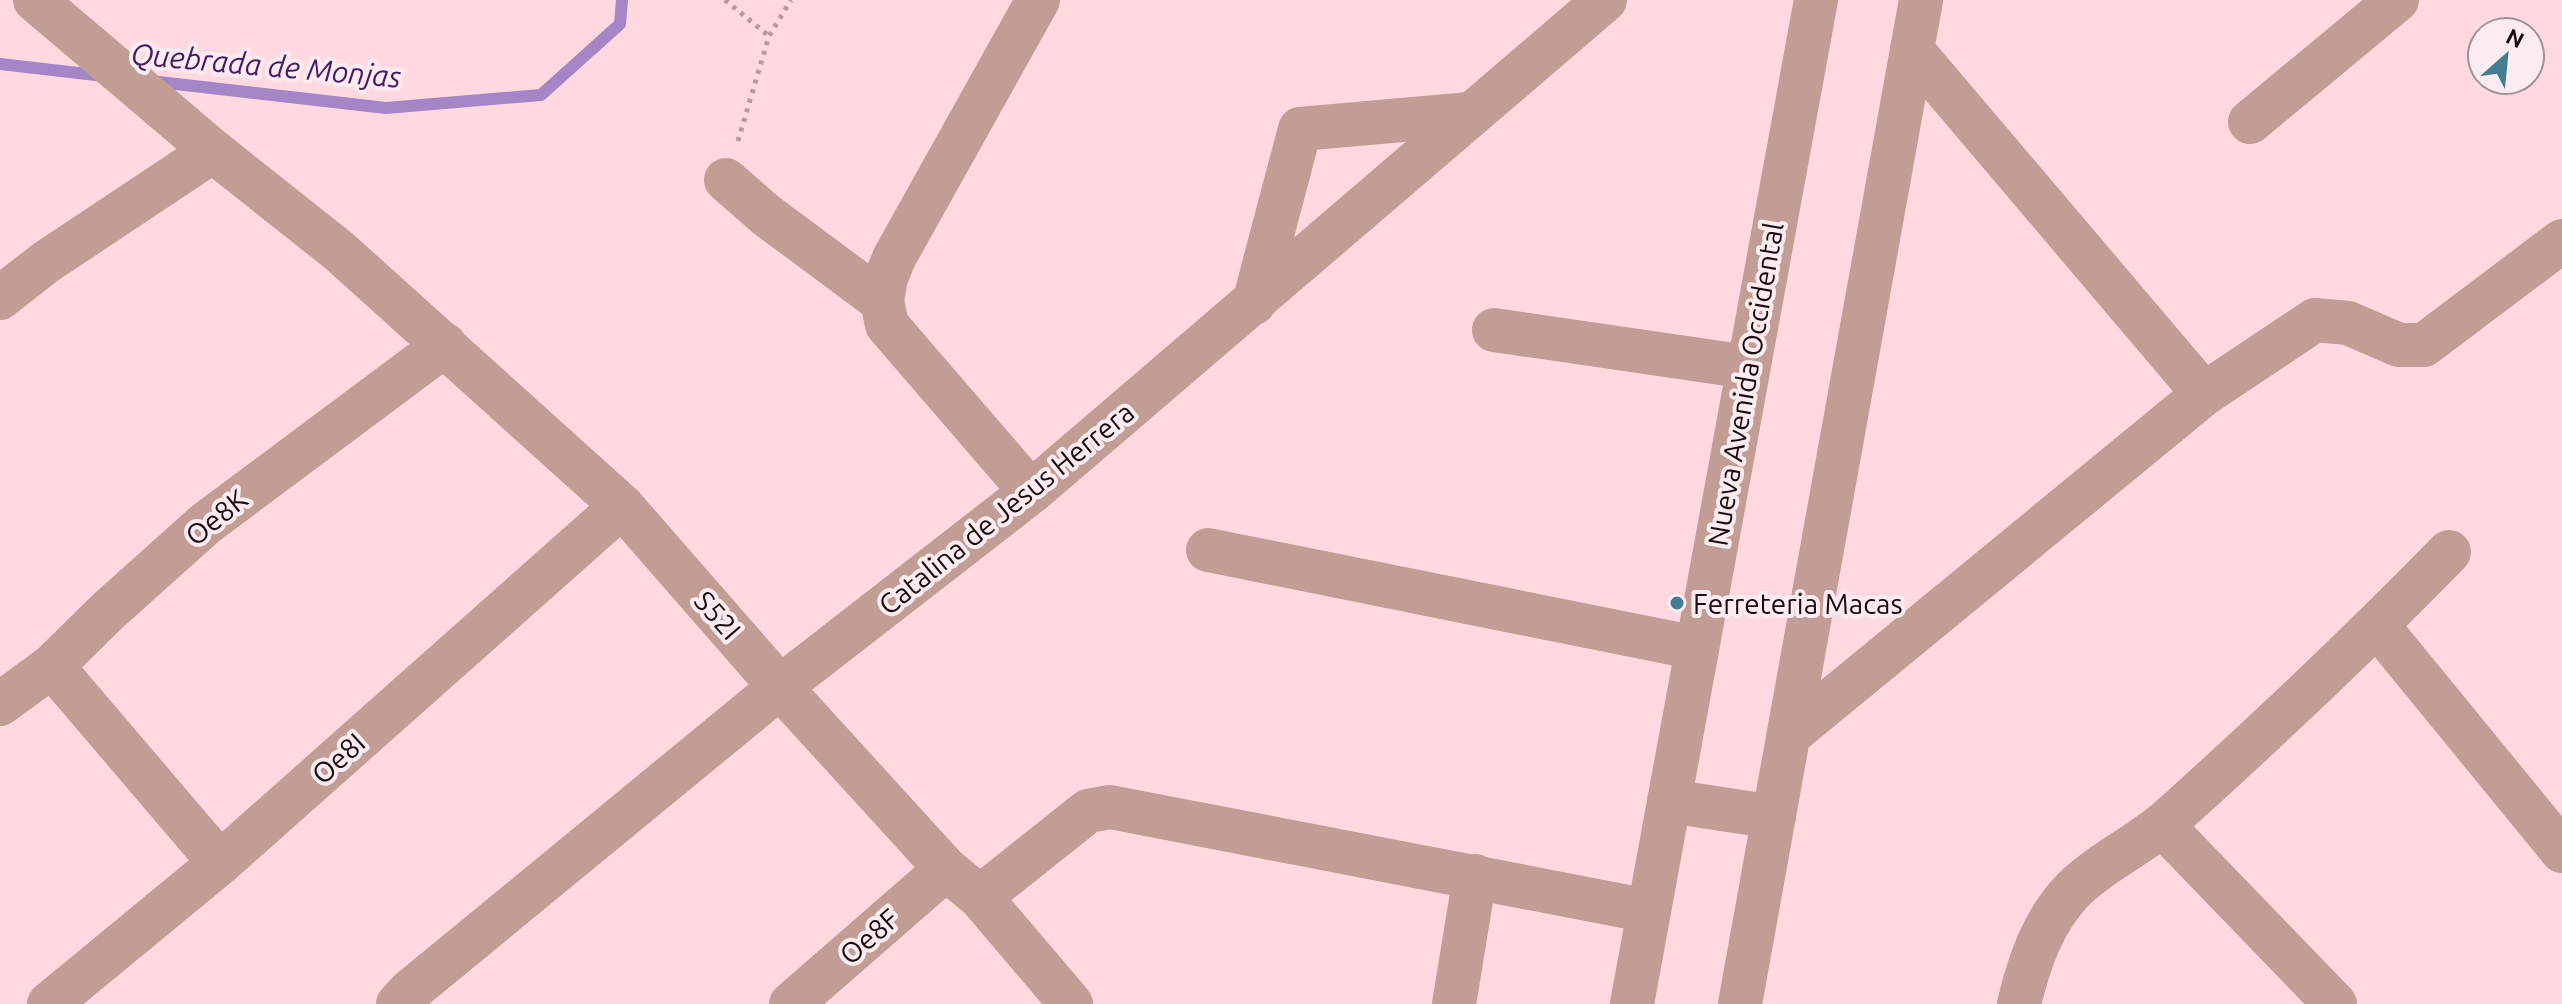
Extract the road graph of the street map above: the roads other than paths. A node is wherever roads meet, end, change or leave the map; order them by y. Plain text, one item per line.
1 (35, 0) edge
2 (1038, 0) edge
3 (1605, 0) edge
4 (1816, 0) edge
5 (1921, 0) edge
6 (2397, 0) edge
7 (1912, 50) junction
8 (1470, 114) junction
9 (2250, 122) dead end
10 (213, 151) junction
11 (726, 180) road end
12 (2562, 241) edge
13 (0, 298) edge
14 (882, 301) junction
15 (1254, 303) junction
16 (1494, 330) dead end
17 (445, 345) junction
18 (1748, 367) junction
19 (2204, 394) junction
20 (1031, 492) junction
21 (622, 506) junction
22 (1208, 550) dead end
23 (2449, 552) dead end
24 (2377, 625) junction
25 (1697, 648) junction
26 (52, 666) junction
27 (780, 687) junction
28 (0, 704) edge
29 (1789, 735) junction
30 (1669, 801) junction
31 (1774, 817) junction
32 (2162, 825) junction
33 (2562, 851) edge
34 (220, 863) junction
35 (946, 869) junction
36 (1475, 876) junction
37 (980, 897) junction
38 (1649, 911) junction
39 (49, 1004) edge
40 (398, 1004) edge
41 (791, 1004) edge
42 (1071, 1004) edge
43 (1454, 1004) edge
44 (1632, 1004) edge
45 (1740, 1004) edge
46 (2019, 1004) edge
47 (2335, 1004) edge

1 - 10 street, S52I
2 - 14 street
3 - 8 street, Catalina de Jesus Herrera
4 - 18 street, Nueva Avenida Occidental
5 - 7 street
6 - 9 street
7 - 19 street
7 - 29 street
8 - 15 street, Catalina de Jesus Herrera
8 - 15 street
10 - 13 street
10 - 17 street, S52I
11 - 14 street
12 - 19 street
14 - 20 street
15 - 20 street, Catalina de Jesus Herrera
16 - 18 street
17 - 21 street, S52I
17 - 26 street, Oe8K
18 - 25 street, Nueva Avenida Occidental
19 - 29 street
20 - 27 street, Catalina de Jesus Herrera
21 - 27 street, S52I
21 - 34 street, Oe8I
22 - 25 street
23 - 24 street
24 - 32 street
24 - 33 street
25 - 30 street, Nueva Avenida Occidental
26 - 28 street, Oe8K
26 - 34 street
27 - 35 street, S52I
27 - 40 street, Catalina de Jesus Herrera
29 - 31 street
30 - 31 street
30 - 38 street, Nueva Avenida Occidental
31 - 45 street
32 - 46 street
32 - 47 street
34 - 39 street, Oe8I
35 - 37 street, S52I
35 - 41 street, Oe8F
36 - 37 street
36 - 38 street
36 - 43 street
37 - 42 street, S52I
38 - 44 street, Nueva Avenida Occidental

